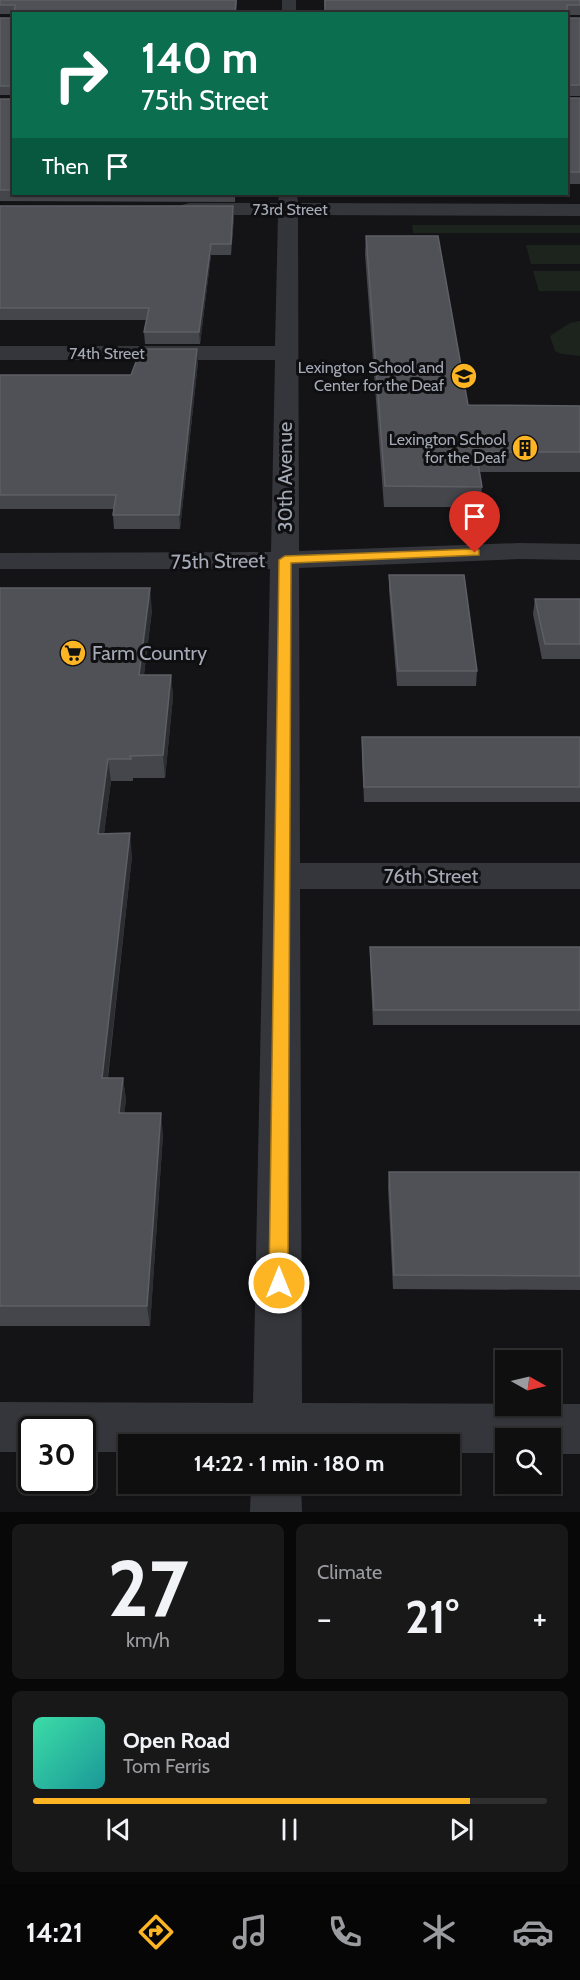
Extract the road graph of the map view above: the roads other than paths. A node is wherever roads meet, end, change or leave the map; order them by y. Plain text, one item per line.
1 (287, 201) edge
2 (172, 209) edge
3 (580, 210) edge
4 (0, 353) edge
5 (286, 353) junction
6 (580, 552) edge
7 (285, 560) junction
8 (0, 561) edge
9 (282, 876) junction
10 (580, 876) edge
11 (0, 1427) edge
12 (580, 1429) edge
13 (215, 1434) edge
14 (277, 1434) edge
15 (364, 1434) edge
16 (276, 1494) edge
17 (276, 1512) edge

1 - 2 street, 73rd Street
1 - 3 street, 73rd Street
1 - 5 street, 30th Avenue
4 - 5 street, 74th Street
5 - 7 street, 30th Avenue
6 - 7 street, 75th Street
7 - 8 street, 75th Street
7 - 9 street, 30th Avenue
9 - 10 street, 76th Street
9 - 14 street, 30th Avenue
11 - 13 street
12 - 15 street
16 - 17 street

